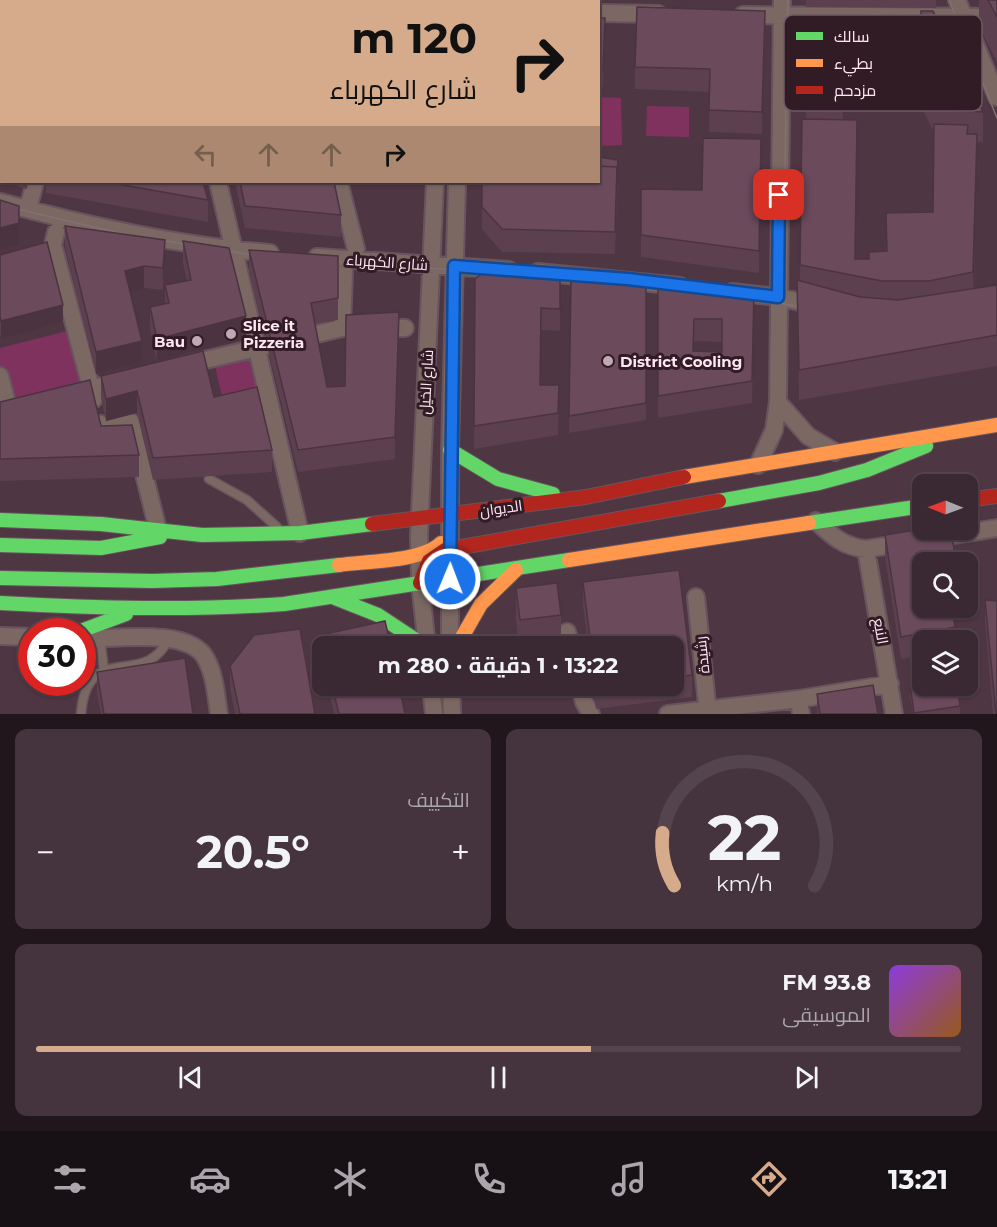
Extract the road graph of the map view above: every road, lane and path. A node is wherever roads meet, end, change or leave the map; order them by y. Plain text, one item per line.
1 (957, 0) edge
2 (782, 8) edge
3 (600, 13) edge
4 (674, 14) edge
5 (722, 15) edge
6 (923, 15) edge
7 (962, 15) edge
8 (982, 62) edge
9 (781, 75) joint
10 (997, 97) edge
11 (35, 183) edge
12 (218, 183) edge
13 (339, 183) edge
14 (435, 183) edge
15 (457, 183) edge
16 (0, 202) edge
17 (28, 209) junction
18 (356, 249) dead end
19 (32, 250) edge
20 (235, 250) junction
21 (432, 265) junction
22 (454, 266) junction
23 (344, 271) dead end
24 (698, 288) edge
25 (721, 291) edge
26 (778, 297) junction
27 (836, 309) edge
28 (342, 328) junction
29 (405, 328) dead end
30 (257, 347) junction
31 (168, 369) edge
32 (0, 376) edge
33 (135, 377) edge
34 (91, 388) junction
35 (50, 399) edge
36 (778, 402) junction
37 (30, 405) edge
38 (5, 411) edge
39 (997, 425) edge
40 (964, 430) junction
41 (450, 450) junction
42 (835, 452) junction
43 (758, 465) junction
44 (209, 479) dead end
45 (997, 496) edge
46 (586, 497) junction
47 (978, 499) edge
48 (912, 507) edge
49 (452, 515) junction
50 (419, 519) junction
51 (0, 520) edge
52 (816, 521) junction
53 (997, 528) edge
54 (165, 531) junction
55 (293, 534) junction
56 (0, 545) edge
57 (450, 549) junction
58 (866, 549) junction
59 (419, 555) junction
60 (520, 568) junction
61 (0, 578) edge
62 (450, 579) junction
63 (420, 583) junction
64 (331, 597) junction
65 (696, 597) dead end
66 (0, 603) edge
67 (138, 610) junction
68 (96, 625) edge
69 (411, 636) edge
70 (425, 636) edge
71 (450, 636) edge
72 (462, 636) edge
73 (18, 638) edge
74 (170, 638) junction
75 (96, 639) edge
76 (100, 639) junction
77 (2, 640) edge
78 (104, 670) junction
79 (890, 684) junction
80 (432, 696) edge
81 (451, 696) edge
82 (582, 696) edge
83 (800, 706) edge
84 (708, 711) edge
85 (81, 714) edge
86 (219, 714) edge
87 (434, 714) edge
88 (452, 714) edge
89 (591, 714) edge
90 (668, 714) edge
91 (894, 714) edge

1 - 7 street
2 - 5 street
2 - 6 street
2 - 9 street
3 - 4 street
8 - 10 street
9 - 26 street
11 - 17 street
12 - 20 street
13 - 18 street
14 - 21 street, شارع الخيل
15 - 22 street, شارع الخيل
16 - 17 street, شارع الكهرباء
17 - 20 street, شارع الكهرباء
19 - 34 street
20 - 21 street, شارع الكهرباء
20 - 30 street
21 - 22 street, شارع الكهرباء
21 - 50 street, شارع الخيل
22 - 24 street, شارع الكهرباء
22 - 41 street, شارع الخيل
23 - 28 street
25 - 26 street
26 - 27 street
26 - 36 street
28 - 29 street
28 - 30 street
30 - 31 street
30 - 55 street
32 - 38 street
33 - 34 street
34 - 35 street
34 - 54 street
36 - 42 street
36 - 43 street
37 - 38 street
39 - 40 main road, الديوان
40 - 42 main road, الديوان
40 - 57 main road
41 - 46 main road
41 - 49 street, شارع الخيل
42 - 43 main road, الديوان
43 - 46 main road, الديوان
44 - 55 lane
45 - 47 main road
46 - 49 main road, الديوان
48 - 52 main road
49 - 50 main road, الديوان
49 - 57 street, شارع الخيل
49 - 59 main road
50 - 55 main road, الديوان
50 - 59 street, شارع الخيل
51 - 54 main road, الديوان
52 - 58 street
52 - 60 main road
53 - 58 street
54 - 55 main road, الديوان
54 - 56 main road
57 - 62 street, شارع الخيل
57 - 63 main road
58 - 79 street, النبع
59 - 61 main road
59 - 63 street, شارع الخيل
60 - 62 main road
60 - 72 main road
62 - 63 main road
62 - 71 street, شارع الخيل
63 - 64 main road
63 - 70 street, شارع الخيل
64 - 67 main road
64 - 69 main road
65 - 84 street, رشيدة
66 - 67 main road
67 - 68 main road
73 - 77 street
74 - 76 street
74 - 78 lane
74 - 86 street
75 - 76 street
76 - 78 lane
78 - 85 lane
79 - 83 street
79 - 91 street, النبع
80 - 87 street
81 - 88 street
82 - 89 street
83 - 84 street
84 - 90 street

